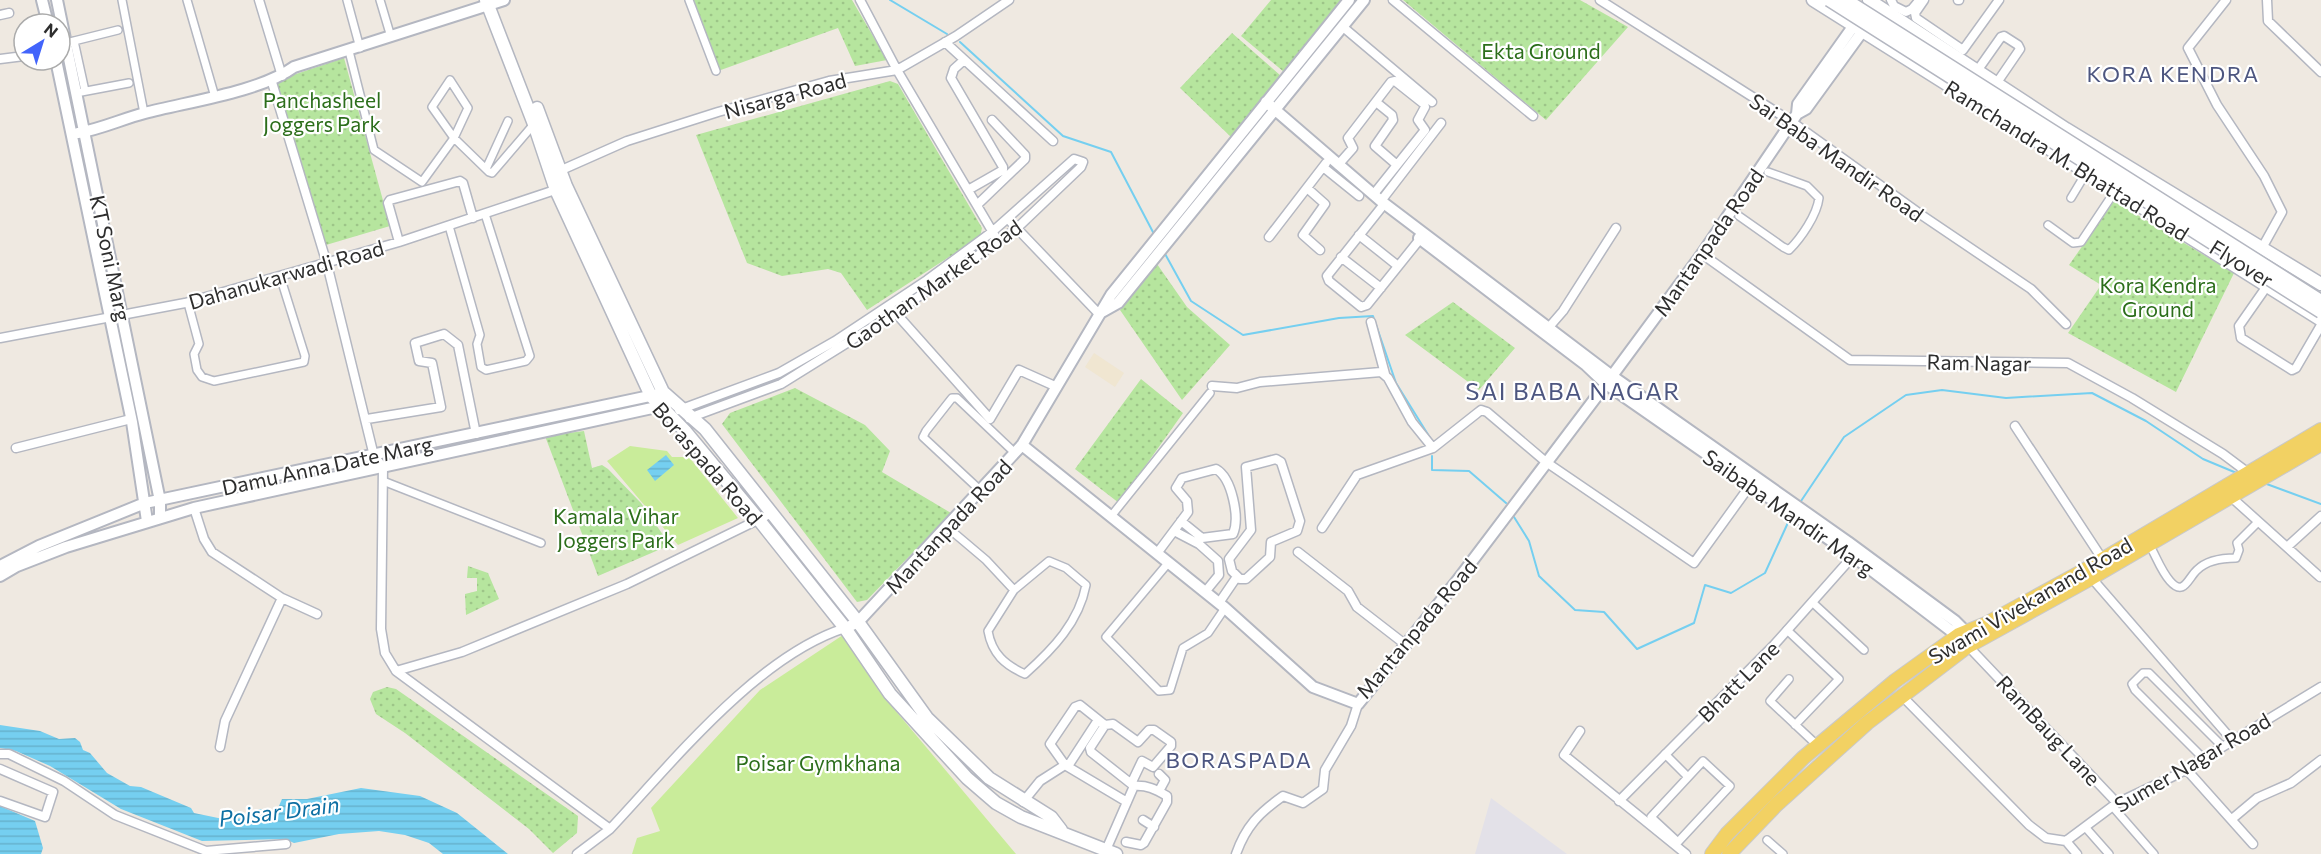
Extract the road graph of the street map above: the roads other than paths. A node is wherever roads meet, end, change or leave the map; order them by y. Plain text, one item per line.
1 (122, 0) edge
2 (187, 0) edge
3 (259, 0) edge
4 (346, 0) edge
5 (380, 0) edge
6 (689, 0) edge
7 (860, 0) edge
8 (1009, 0) edge
9 (1349, 0) edge
10 (1364, 0) edge
11 (1393, 0) edge
12 (1600, 0) edge
13 (1813, 0) edge
14 (1829, 0) edge
15 (1846, 0) edge
16 (1891, 0) edge
17 (1919, 0) edge
18 (1924, 0) edge
19 (1999, 0) edge
20 (2226, 0) edge
21 (2266, 0) edge
22 (493, 2) edge
23 (1875, 2) edge
24 (1342, 27) junction
25 (1858, 29) junction
26 (118, 30) dead end
27 (391, 37) junction
28 (72, 42) edge
29 (945, 42) junction
30 (360, 48) junction
31 (72, 51) edge
32 (348, 51) junction
33 (964, 60) junction
34 (897, 70) junction
35 (716, 71) dead end
36 (1977, 71) junction
37 (59, 72) edge
38 (2321, 72) edge
39 (277, 77) junction
40 (129, 83) dead end
41 (1996, 84) junction
42 (81, 92) junction
43 (215, 97) junction
44 (1376, 102) junction
45 (1432, 102) dead end
46 (1268, 109) junction
47 (144, 113) junction
48 (1533, 116) dead end
49 (1794, 118) junction
50 (992, 120) dead end
51 (508, 121) dead end
52 (1441, 123) dead end
53 (534, 124) junction
54 (85, 132) junction
55 (72, 134) junction
56 (454, 138) junction
57 (1053, 141) dead end
58 (1325, 165) junction
59 (1338, 165) junction
60 (1397, 165) junction
61 (486, 170) junction
62 (1764, 171) junction
63 (556, 172) junction
64 (2086, 173) junction
65 (561, 188) junction
66 (1307, 188) junction
67 (968, 190) junction
68 (2115, 191) junction
69 (2071, 198) dead end
70 (1378, 201) junction
71 (977, 205) junction
72 (1735, 213) junction
73 (485, 214) junction
74 (473, 218) junction
75 (1008, 219) junction
76 (2048, 225) dead end
77 (449, 226) junction
78 (1616, 228) dead end
79 (1016, 229) junction
80 (992, 232) junction
81 (1359, 235) junction
82 (1269, 237) dead end
83 (1420, 238) junction
84 (999, 240) junction
85 (399, 242) junction
86 (2262, 248) junction
87 (1320, 250) dead end
88 (1702, 254) junction
89 (1341, 257) junction
90 (327, 264) junction
91 (1398, 266) junction
92 (280, 276) junction
93 (2321, 284) edge
94 (2267, 286) junction
95 (1381, 288) junction
96 (2321, 301) edge
97 (188, 303) junction
98 (889, 305) junction
99 (2321, 312) edge
100 (895, 313) junction
101 (1100, 314) junction
102 (124, 317) junction
103 (110, 319) junction
104 (2321, 320) edge
105 (1371, 322) dead end
106 (2066, 324) dead end
107 (1550, 326) junction
108 (2321, 326) edge
109 (852, 335) junction
110 (0, 338) edge
111 (1385, 374) junction
112 (1609, 380) junction
113 (1057, 387) junction
114 (1211, 389) joint
115 (744, 391) junction
116 (663, 392) junction
117 (651, 396) junction
118 (678, 405) junction
119 (668, 415) junction
120 (692, 417) junction
121 (131, 418) junction
122 (367, 419) junction
123 (535, 421) junction
124 (2015, 426) dead end
125 (2321, 430) edge
126 (538, 433) junction
127 (476, 434) junction
128 (2321, 444) edge
129 (16, 448) dead end
130 (1433, 448) junction
131 (1019, 449) junction
132 (374, 456) junction
133 (1545, 462) junction
134 (383, 467) junction
135 (2248, 477) junction
136 (383, 481) junction
137 (1754, 481) junction
138 (981, 490) junction
139 (2230, 496) junction
140 (160, 501) junction
141 (145, 503) junction
142 (194, 508) junction
143 (1795, 510) junction
144 (772, 513) junction
145 (1112, 515) junction
146 (2321, 516) edge
147 (160, 517) junction
148 (759, 520) junction
149 (147, 521) junction
150 (1181, 521) junction
151 (2258, 522) junction
152 (947, 527) junction
153 (1322, 528) dead end
154 (1176, 532) junction
155 (541, 543) dead end
156 (2149, 544) junction
157 (2287, 547) junction
158 (1158, 552) junction
159 (1298, 552) dead end
160 (1853, 556) junction
161 (2103, 560) junction
162 (1169, 562) junction
163 (0, 566) edge
164 (2088, 574) junction
165 (0, 576) edge
166 (2320, 577) edge
167 (1234, 581) junction
168 (1014, 590) junction
169 (1205, 592) junction
170 (282, 598) junction
171 (1812, 602) junction
172 (1220, 604) junction
173 (316, 614) dead end
174 (858, 622) junction
175 (845, 628) junction
176 (1788, 630) junction
177 (1967, 639) junction
178 (1406, 645) junction
179 (1864, 650) dead end
180 (396, 671) junction
181 (1789, 679) dead end
182 (2321, 687) edge
183 (1901, 695) junction
184 (1358, 704) junction
185 (1102, 723) junction
186 (1795, 724) junction
187 (1581, 731) dead end
188 (2232, 741) junction
189 (1818, 746) junction
190 (2222, 746) junction
191 (220, 747) dead end
192 (0, 754) edge
193 (1665, 754) junction
194 (2203, 758) junction
195 (2321, 760) edge
196 (1065, 765) junction
197 (2186, 768) junction
198 (0, 769) edge
199 (1159, 774) dead end
200 (985, 775) junction
201 (1687, 776) junction
202 (1133, 784) junction
203 (975, 786) junction
204 (1159, 791) junction
205 (0, 801) edge
206 (1619, 801) junction
207 (1023, 802) junction
208 (1127, 802) junction
209 (2115, 805) junction
210 (2232, 819) junction
211 (1143, 820) dead end
212 (1154, 827) junction
213 (2086, 828) junction
214 (610, 829) junction
215 (1061, 830) junction
216 (1767, 840) dead end
217 (2066, 841) junction
218 (1126, 842) dead end
219 (286, 844) dead end
220 (2253, 844) dead end
221 (1111, 852) edge
222 (1730, 853) edge
223 (577, 854) edge
224 (1236, 854) edge
225 (1686, 854) edge
226 (1712, 854) edge
227 (1783, 854) edge
228 (2077, 854) edge
229 (2109, 854) edge
230 (2154, 854) edge

1 - 47 street
2 - 43 street
3 - 39 street
4 - 30 street
5 - 27 street
6 - 35 street
7 - 34 street
8 - 29 street, Nisarga Road
9 - 46 street
10 - 24 street
11 - 48 street
12 - 49 street, Sai Baba Mandir Road
13 - 25 main road, Ramchandra M. Bhattad Road
14 - 99 main road, Flyover, bridge
15 - 96 main road, Flyover, bridge
16 - 17 street
18 - 19 street
20 - 86 street
21 - 38 street
22 - 27 street
22 - 53 main road, Boraspada Road
22 - 63 main road, Boraspada Road
23 - 25 street, Mantanpada Road
23 - 36 main road, Ramchandra M. Bhattad Road
24 - 45 street
24 - 46 street
25 - 49 street, Mantanpada Road
25 - 64 main road, Ramchandra M. Bhattad Road
26 - 28 street
27 - 30 street
29 - 33 street
29 - 34 street, Nisarga Road
30 - 32 street
31 - 42 street, KT Soni Marg
32 - 39 street
32 - 56 street
33 - 57 street
33 - 67 street
34 - 63 street, Nisarga Road
34 - 67 street
36 - 41 main road, Ramchandra M. Bhattad Road
36 - 41 street
37 - 55 street, KT Soni Marg
39 - 43 street
39 - 90 street
40 - 42 street
41 - 86 main road, Ramchandra M. Bhattad Road
42 - 54 street, KT Soni Marg
43 - 47 street
44 - 59 street
44 - 60 street
44 - 60 street
46 - 58 street
46 - 59 street
46 - 101 street
47 - 54 street
49 - 62 street, Mantanpada Road
49 - 106 street, Sai Baba Mandir Road
50 - 71 street
51 - 61 street
52 - 70 street
53 - 61 street
53 - 63 main road, Boraspada Road
54 - 55 street
54 - 102 street, KT Soni Marg
55 - 103 street, KT Soni Marg
56 - 56 street
56 - 61 street
58 - 66 street
58 - 70 street
59 - 70 street
60 - 70 street
62 - 72 street, Mantanpada Road
62 - 72 street
63 - 65 main road, Boraspada Road
64 - 68 main road, Ramchandra M. Bhattad Road
64 - 69 street
65 - 73 street, Dahanukarwadi Road
65 - 116 main road, Boraspada Road
65 - 117 main road, Boraspada Road
66 - 82 street
66 - 87 street
67 - 71 street
68 - 76 street
68 - 94 main road, Ramchandra M. Bhattad Road
70 - 81 street
70 - 83 street
70 - 107 street
71 - 80 street
72 - 88 street, Mantanpada Road
73 - 74 street, Dahanukarwadi Road
73 - 77 street
74 - 77 street, Dahanukarwadi Road
74 - 85 street
75 - 79 street
75 - 79 street, Gaothan Market Road
75 - 80 street, Gaothan Market Road
77 - 85 street, Dahanukarwadi Road
78 - 107 street
79 - 84 street, Gaothan Market Road
79 - 101 street
80 - 84 street
80 - 98 street, Gaothan Market Road
81 - 89 street
81 - 91 street
83 - 91 street
83 - 112 street
84 - 100 street, Gaothan Market Road
85 - 90 street, Dahanukarwadi Road
86 - 93 main road, Ramchandra M. Bhattad Road
88 - 112 street, Mantanpada Road
88 - 135 street, Ram Nagar
89 - 95 street
89 - 95 street
90 - 92 street, Dahanukarwadi Road
90 - 122 street
91 - 95 street
92 - 97 street, Dahanukarwadi Road
92 - 97 street
94 - 104 main road, Ramchandra M. Bhattad Road
94 - 108 street
97 - 102 street, Dahanukarwadi Road
98 - 100 street
98 - 109 street, Gaothan Market Road
100 - 109 street, Gaothan Market Road
100 - 113 street
101 - 113 street
102 - 103 street, Dahanukarwadi Road
102 - 140 street, KT Soni Marg
103 - 110 street, Dahanukarwadi Road
103 - 121 street, KT Soni Marg
105 - 111 street
107 - 112 street
109 - 115 street, Gaothan Market Road
111 - 114 street
111 - 130 street
112 - 133 street, Mantanpada Road
112 - 137 street, Saibaba Mandir Marg
113 - 131 street
114 - 145 street
115 - 118 street, Gaothan Market Road
115 - 120 street, Gaothan Market Road
116 - 117 street, Damu Anna Date Marg
116 - 118 main road, Boraspada Road
117 - 119 main road, Boraspada Road
117 - 123 street, Damu Anna Date Marg
118 - 119 street, Gaothan Market Road
118 - 120 main road, Boraspada Road
119 - 120 street, Gaothan Market Road
119 - 126 street, Damu Anna Date Marg
119 - 148 main road, Boraspada Road
120 - 144 main road, Boraspada Road
121 - 129 street
121 - 141 street, KT Soni Marg
122 - 127 street
122 - 132 street
123 - 126 street
123 - 127 street, Damu Anna Date Marg
124 - 161 street
125 - 135 main road, Swami Vivekanand Road
126 - 134 street, Damu Anna Date Marg
127 - 132 street, Damu Anna Date Marg
128 - 135 main road, Swami Vivekanand Road
130 - 133 street
130 - 153 street
131 - 138 street, Mantanpada Road
131 - 138 street
131 - 145 street, Mantanpada Road
132 - 134 street
132 - 140 street, Damu Anna Date Marg
133 - 137 street
133 - 178 street, Mantanpada Road
134 - 136 street
134 - 142 street, Damu Anna Date Marg
135 - 139 main road, Swami Vivekanand Road
135 - 161 main road, Swami Vivekanand Road
136 - 155 street
136 - 180 street
137 - 143 street, Saibaba Mandir Marg
138 - 152 street, Mantanpada Road
139 - 151 street
139 - 156 main road, Swami Vivekanand Road
140 - 141 street, Damu Anna Date Marg
140 - 147 street, KT Soni Marg
141 - 149 street, KT Soni Marg
141 - 163 street, Damu Anna Date Marg
142 - 147 street, Damu Anna Date Marg
142 - 170 street
143 - 160 street, Saibaba Mandir Marg
143 - 177 street, Saibaba Mandir Marg
144 - 148 street
144 - 174 main road, Boraspada Road
145 - 158 street, Mantanpada Road
146 - 157 street
147 - 149 street, Damu Anna Date Marg
148 - 175 main road, Boraspada Road
148 - 180 street
149 - 165 street, Damu Anna Date Marg
150 - 150 street
150 - 154 street
151 - 156 street
151 - 157 street
152 - 168 street
152 - 174 street, Mantanpada Road
154 - 158 street
154 - 169 street
156 - 164 main road, Swami Vivekanand Road
157 - 166 street
158 - 162 street, Mantanpada Road
159 - 178 street
160 - 171 street, Bhatt Lane
160 - 177 street, Saibaba Mandir Marg
161 - 164 main road, Swami Vivekanand Road
162 - 169 street, Mantanpada Road
162 - 172 street
164 - 177 main road, Swami Vivekanand Road
164 - 188 street
167 - 167 street
167 - 172 street
168 - 168 street
169 - 172 street, Mantanpada Road
170 - 173 street
170 - 191 street
171 - 176 street, Bhatt Lane
171 - 179 street
172 - 184 street, Mantanpada Road
174 - 175 street, Mantanpada Road
174 - 200 main road, Boraspada Road
175 - 203 main road, Boraspada Road
175 - 214 street
176 - 186 street
176 - 193 street, Bhatt Lane
177 - 183 main road, Swami Vivekanand Road
177 - 189 main road, Swami Vivekanand Road
177 - 209 street, RamBaug Lane
178 - 184 street, Mantanpada Road
180 - 214 street
181 - 186 street
182 - 188 street, Sumer Nagar Road
183 - 217 street
183 - 222 main road, Swami Vivekanand Road
184 - 224 street
185 - 196 street
185 - 196 street
185 - 202 street
185 - 202 street
186 - 189 street
187 - 206 street
188 - 190 street, Sumer Nagar Road
189 - 226 main road, Swami Vivekanand Road
190 - 194 street, Sumer Nagar Road
190 - 194 street
192 - 219 street
193 - 201 street
193 - 206 street, Bhatt Lane
194 - 197 street, Sumer Nagar Road
195 - 210 street
196 - 207 street
196 - 208 street
197 - 209 street, Sumer Nagar Road
197 - 210 street
198 - 205 street
199 - 204 street
200 - 203 main road
200 - 207 main road, Boraspada Road
201 - 201 street
202 - 204 street
202 - 208 street
203 - 215 main road, Boraspada Road
204 - 212 street
206 - 225 street
207 - 215 main road, Boraspada Road
208 - 221 street
209 - 213 street, Sumer Nagar Road
209 - 230 street
210 - 220 street
211 - 212 street
212 - 218 street
213 - 217 street, Sumer Nagar Road
213 - 229 street
214 - 223 street
215 - 221 main road, Boraspada Road
216 - 227 street
217 - 228 street

